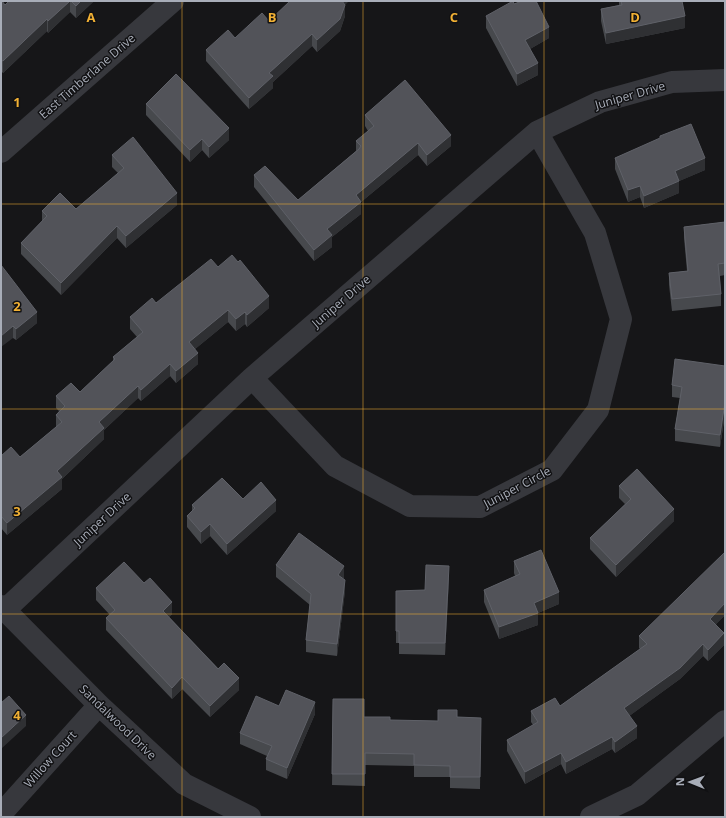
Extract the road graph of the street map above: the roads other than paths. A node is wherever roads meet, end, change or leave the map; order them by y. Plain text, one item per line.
1 (173, 1) edge
2 (725, 80) edge
3 (537, 132) junction
4 (1, 152) edge
5 (252, 378) junction
6 (3, 608) edge
7 (99, 705) junction
8 (725, 721) edge
9 (1, 814) edge
10 (250, 817) edge
11 (591, 817) edge

1 - 4 street, East Timberlane Drive
2 - 3 street, Juniper Drive
3 - 5 street, Juniper Drive
3 - 5 street, Juniper Circle
5 - 6 street, Juniper Drive
6 - 7 street, Sandalwood Drive
7 - 9 street, Willow Court
7 - 10 street, Sandalwood Drive
8 - 11 street

